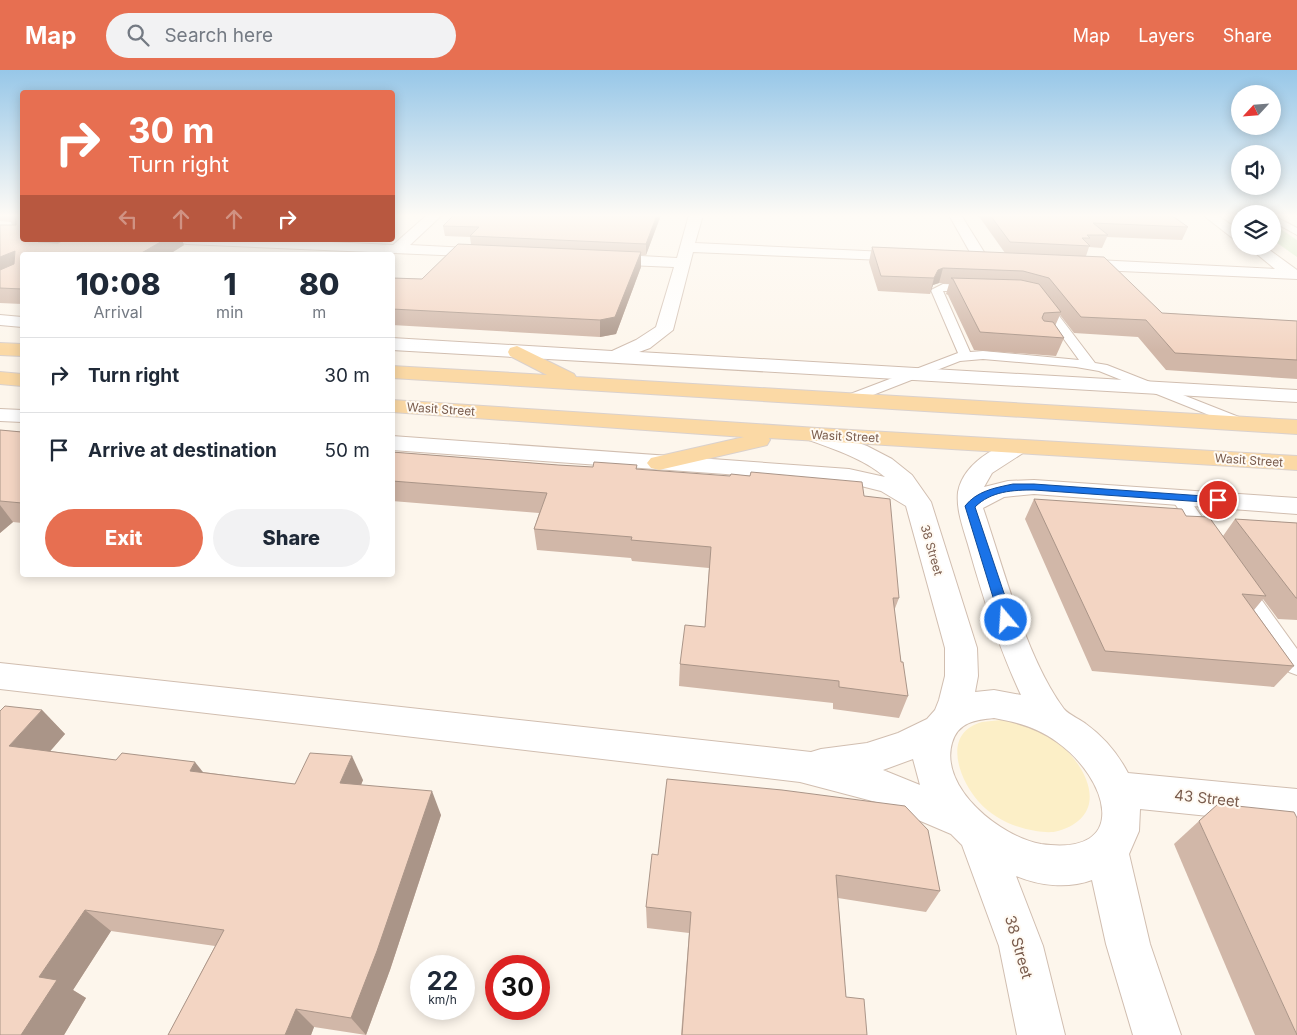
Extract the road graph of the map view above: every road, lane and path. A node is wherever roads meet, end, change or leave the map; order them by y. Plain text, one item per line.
1 (617, 260) edge
2 (684, 260) edge
3 (1273, 260) edge
4 (683, 263) junction
5 (1059, 264) edge
6 (1294, 275) edge
7 (987, 289) edge
8 (1032, 294) edge
9 (0, 320) edge
10 (20, 322) edge
11 (664, 330) junction
12 (1050, 334) edge
13 (1066, 335) junction
14 (395, 344) edge
15 (0, 349) edge
16 (20, 350) edge
17 (516, 352) junction
18 (965, 355) junction
19 (612, 356) junction
20 (697, 361) junction
21 (1090, 365) junction
22 (395, 372) edge
23 (916, 374) junction
24 (0, 378) edge
25 (20, 380) edge
26 (580, 384) junction
27 (1156, 388) junction
28 (1297, 396) edge
29 (850, 399) junction
30 (395, 406) edge
31 (0, 415) edge
32 (20, 416) edge
33 (1244, 424) junction
34 (1297, 427) edge
35 (788, 433) junction
36 (817, 435) junction
37 (395, 443) edge
38 (1018, 446) junction
39 (659, 463) junction
40 (1296, 463) edge
41 (1179, 497) junction
42 (918, 502) junction
43 (970, 506) junction
44 (1297, 506) edge
45 (1218, 554) edge
46 (1230, 570) edge
47 (1297, 666) edge
48 (0, 676) edge
49 (1053, 721) junction
50 (943, 724) junction
51 (800, 766) junction
52 (1117, 789) junction
53 (1297, 807) edge
54 (969, 827) junction
55 (1108, 852) junction
56 (1041, 1035) edge
57 (1157, 1035) edge

1 - 4 street
2 - 4 street
3 - 6 street
4 - 11 street
5 - 6 street
7 - 18 lane
8 - 13 lane
9 - 10 street
11 - 19 street
11 - 20 street
12 - 13 lane
13 - 21 lane
14 - 17 street
15 - 16 main road
17 - 19 street
17 - 26 main road
18 - 21 lane
18 - 23 lane
19 - 20 street
20 - 23 street
21 - 27 lane
22 - 26 main road
23 - 27 street
23 - 29 lane
24 - 25 main road
26 - 29 main road
27 - 28 street
27 - 33 lane
29 - 33 main road
30 - 35 main road, Wasit Street
31 - 32 street
33 - 34 main road
35 - 36 main road, Wasit Street
35 - 39 main road
36 - 38 main road, Wasit Street
36 - 42 street, 38 Street
37 - 39 street
38 - 40 main road, Wasit Street
38 - 43 street
39 - 42 street
41 - 43 street
41 - 44 street
41 - 45 lane
42 - 50 street, 38 Street
43 - 49 street
46 - 47 lane
48 - 51 street
49 - 50 street
49 - 52 street
50 - 51 street
50 - 54 street
51 - 54 street
52 - 53 street, 43 Street
52 - 55 street
54 - 55 street
54 - 56 street, 38 Street
55 - 57 street

